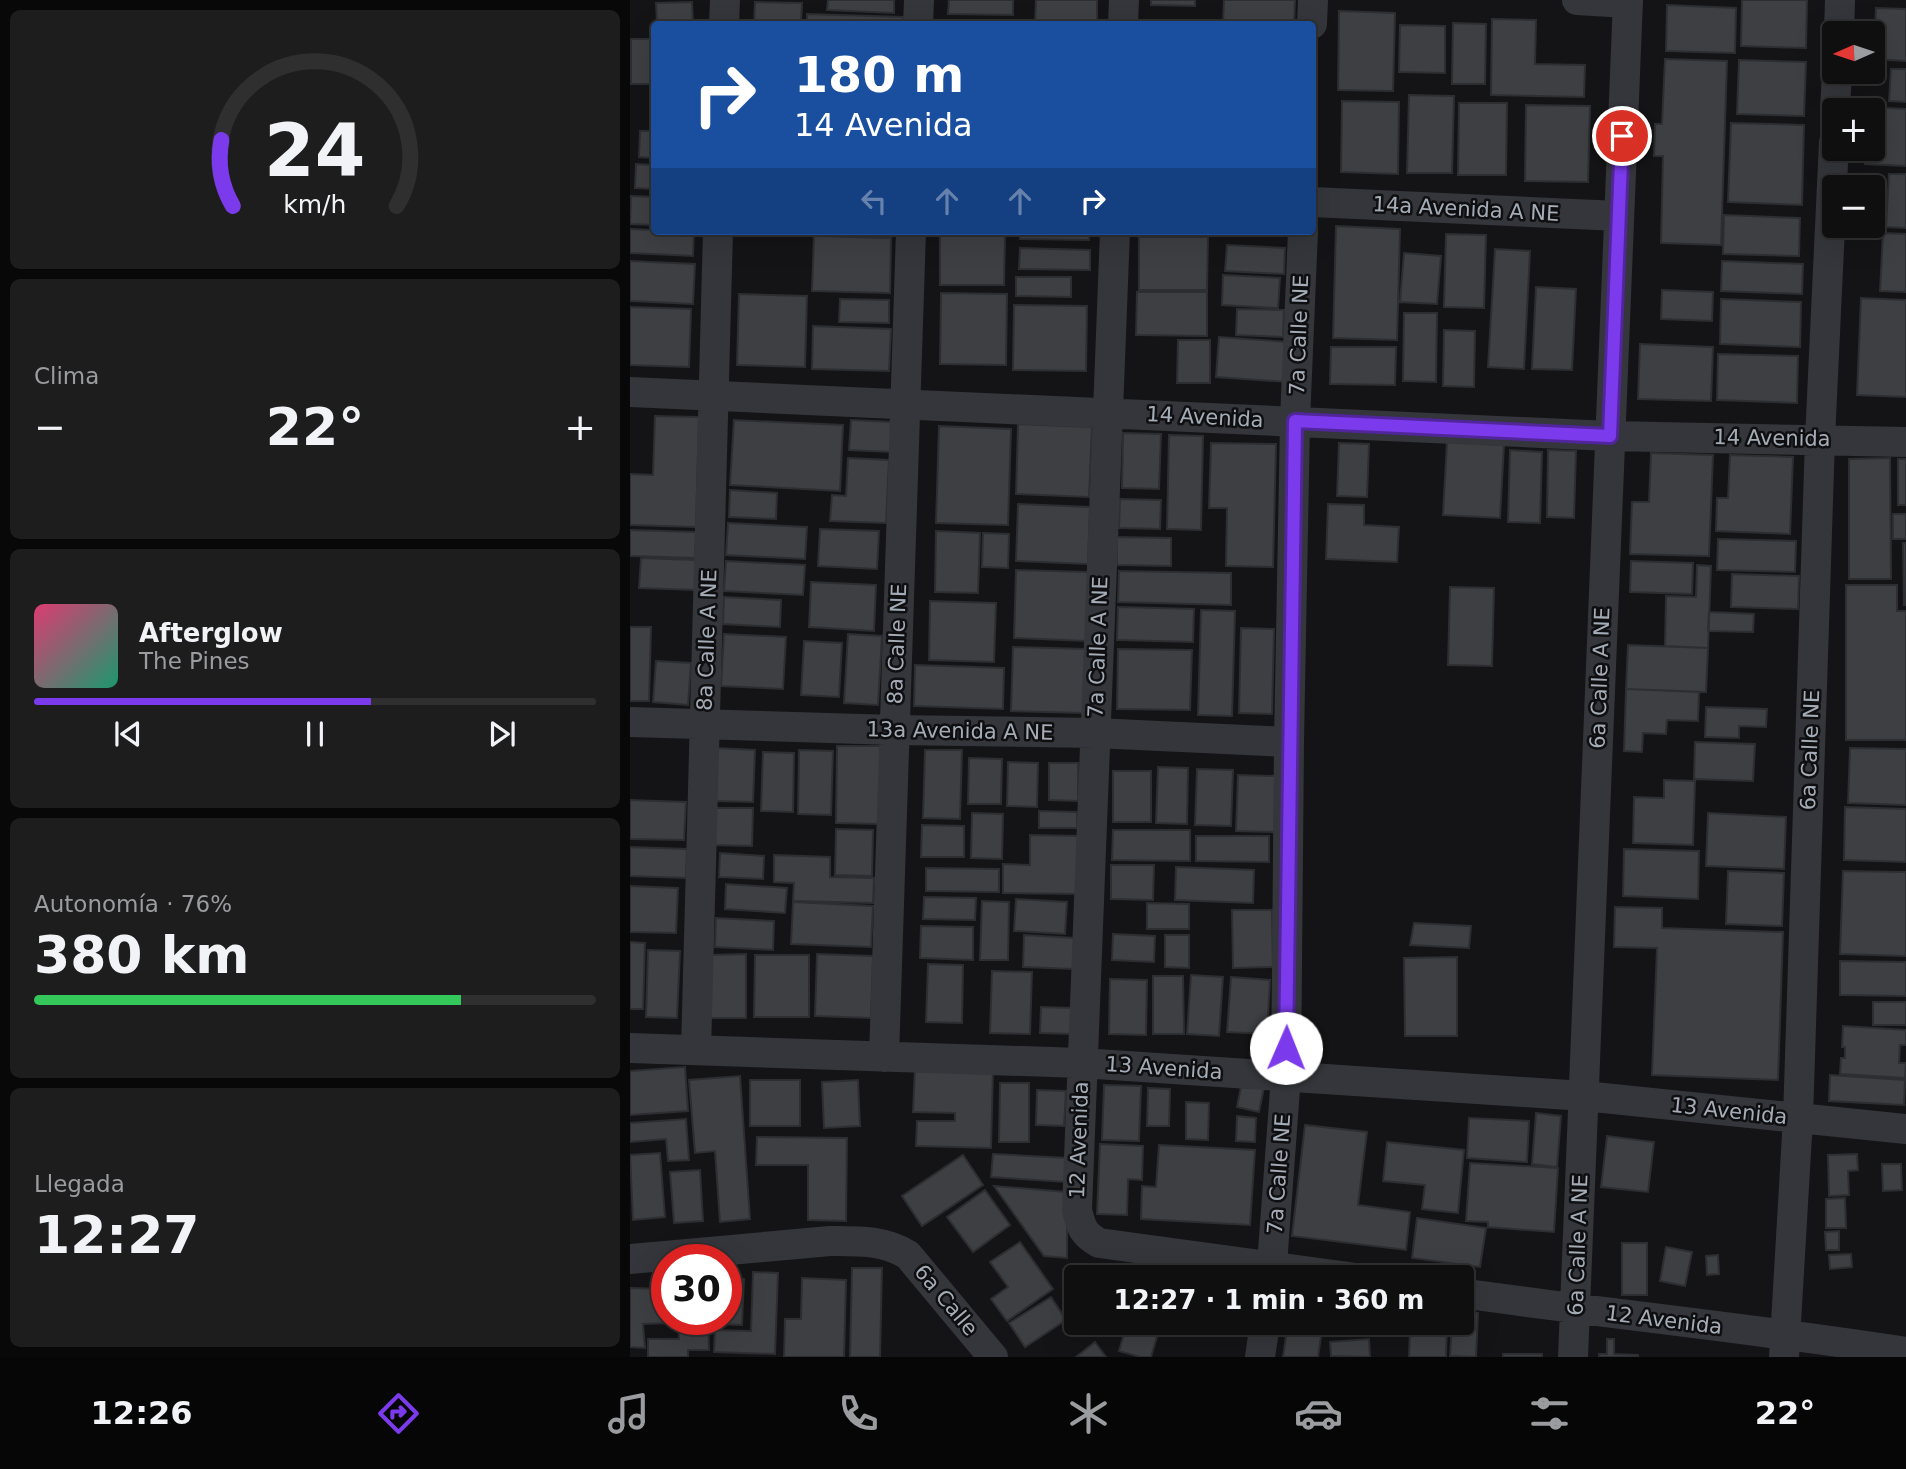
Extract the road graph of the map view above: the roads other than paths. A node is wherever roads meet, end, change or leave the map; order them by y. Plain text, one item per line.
1 (725, 0) edge
2 (919, 0) edge
3 (1124, 0) edge
4 (1313, 0) edge
5 (1577, 0) edge
6 (1840, 0) edge
7 (1628, 1) edge
8 (724, 21) edge
9 (918, 21) edge
10 (1123, 21) edge
11 (1312, 21) edge
12 (1839, 21) edge
13 (1833, 161) edge
14 (1316, 202) edge
15 (1619, 216) junction
16 (718, 235) edge
17 (911, 235) edge
18 (1115, 235) edge
19 (1303, 235) edge
20 (630, 393) edge
21 (714, 394) junction
22 (905, 404) junction
23 (1107, 413) junction
24 (1295, 421) junction
25 (1610, 436) junction
26 (1820, 439) junction
27 (1906, 442) edge
28 (630, 722) edge
29 (705, 724) junction
30 (894, 730) junction
31 (1095, 733) junction
32 (1289, 742) junction
33 (630, 1048) edge
34 (695, 1050) junction
35 (884, 1057) junction
36 (1082, 1063) junction
37 (1286, 1076) junction
38 (1584, 1096) junction
39 (1798, 1118) junction
40 (1906, 1129) edge
41 (630, 1259) edge
42 (1235, 1265) edge
43 (1272, 1265) edge
44 (1474, 1295) edge
45 (1575, 1310) junction
46 (1263, 1335) edge
47 (1784, 1345) edge
48 (1906, 1352) edge
49 (993, 1357) edge
50 (1260, 1357) edge
51 (1573, 1357) edge

1 - 8 street
2 - 9 street
3 - 10 street
4 - 11 street
5 - 7 street
6 - 12 street
7 - 15 street, 6a Calle A NE
13 - 26 street, 6a Calle NE
14 - 15 street, 14a Avenida A NE
15 - 25 street, 6a Calle A NE
16 - 21 street, 8a Calle A NE
17 - 22 street, 8a Calle NE
18 - 23 street, 7a Calle A NE
19 - 24 street, 7a Calle NE
20 - 21 street, 14 Avenida
21 - 22 street, 14 Avenida
21 - 29 street, 8a Calle A NE
22 - 23 street, 14 Avenida
22 - 30 street, 8a Calle NE
23 - 24 street, 14 Avenida
23 - 31 street, 7a Calle A NE
24 - 25 street, 14 Avenida
24 - 32 street, 7a Calle NE
25 - 26 street, 14 Avenida
25 - 38 street, 6a Calle A NE
26 - 27 street, 14 Avenida
26 - 39 street, 6a Calle NE
28 - 29 street, 13a Avenida A NE
29 - 30 street, 13a Avenida A NE
29 - 34 street, 8a Calle A NE
30 - 31 street, 13a Avenida A NE
30 - 35 street, 8a Calle NE
31 - 32 street, 13a Avenida A NE
31 - 36 street, 7a Calle A NE
32 - 37 street, 7a Calle NE
33 - 34 street, 13 Avenida
34 - 35 street, 13 Avenida
35 - 36 street, 13 Avenida
36 - 37 street, 13 Avenida
36 - 42 street, 12 Avenida
37 - 38 street, 13 Avenida
37 - 43 street, 7a Calle NE
38 - 39 street, 13 Avenida
38 - 45 street, 6a Calle A NE
39 - 40 street, 13 Avenida
39 - 47 street, 6a Calle NE
41 - 49 street, 6a Calle
44 - 45 street, 12 Avenida
45 - 47 street, 12 Avenida
45 - 51 street, 6a Calle A NE
46 - 50 street
47 - 48 street, 12 Avenida

